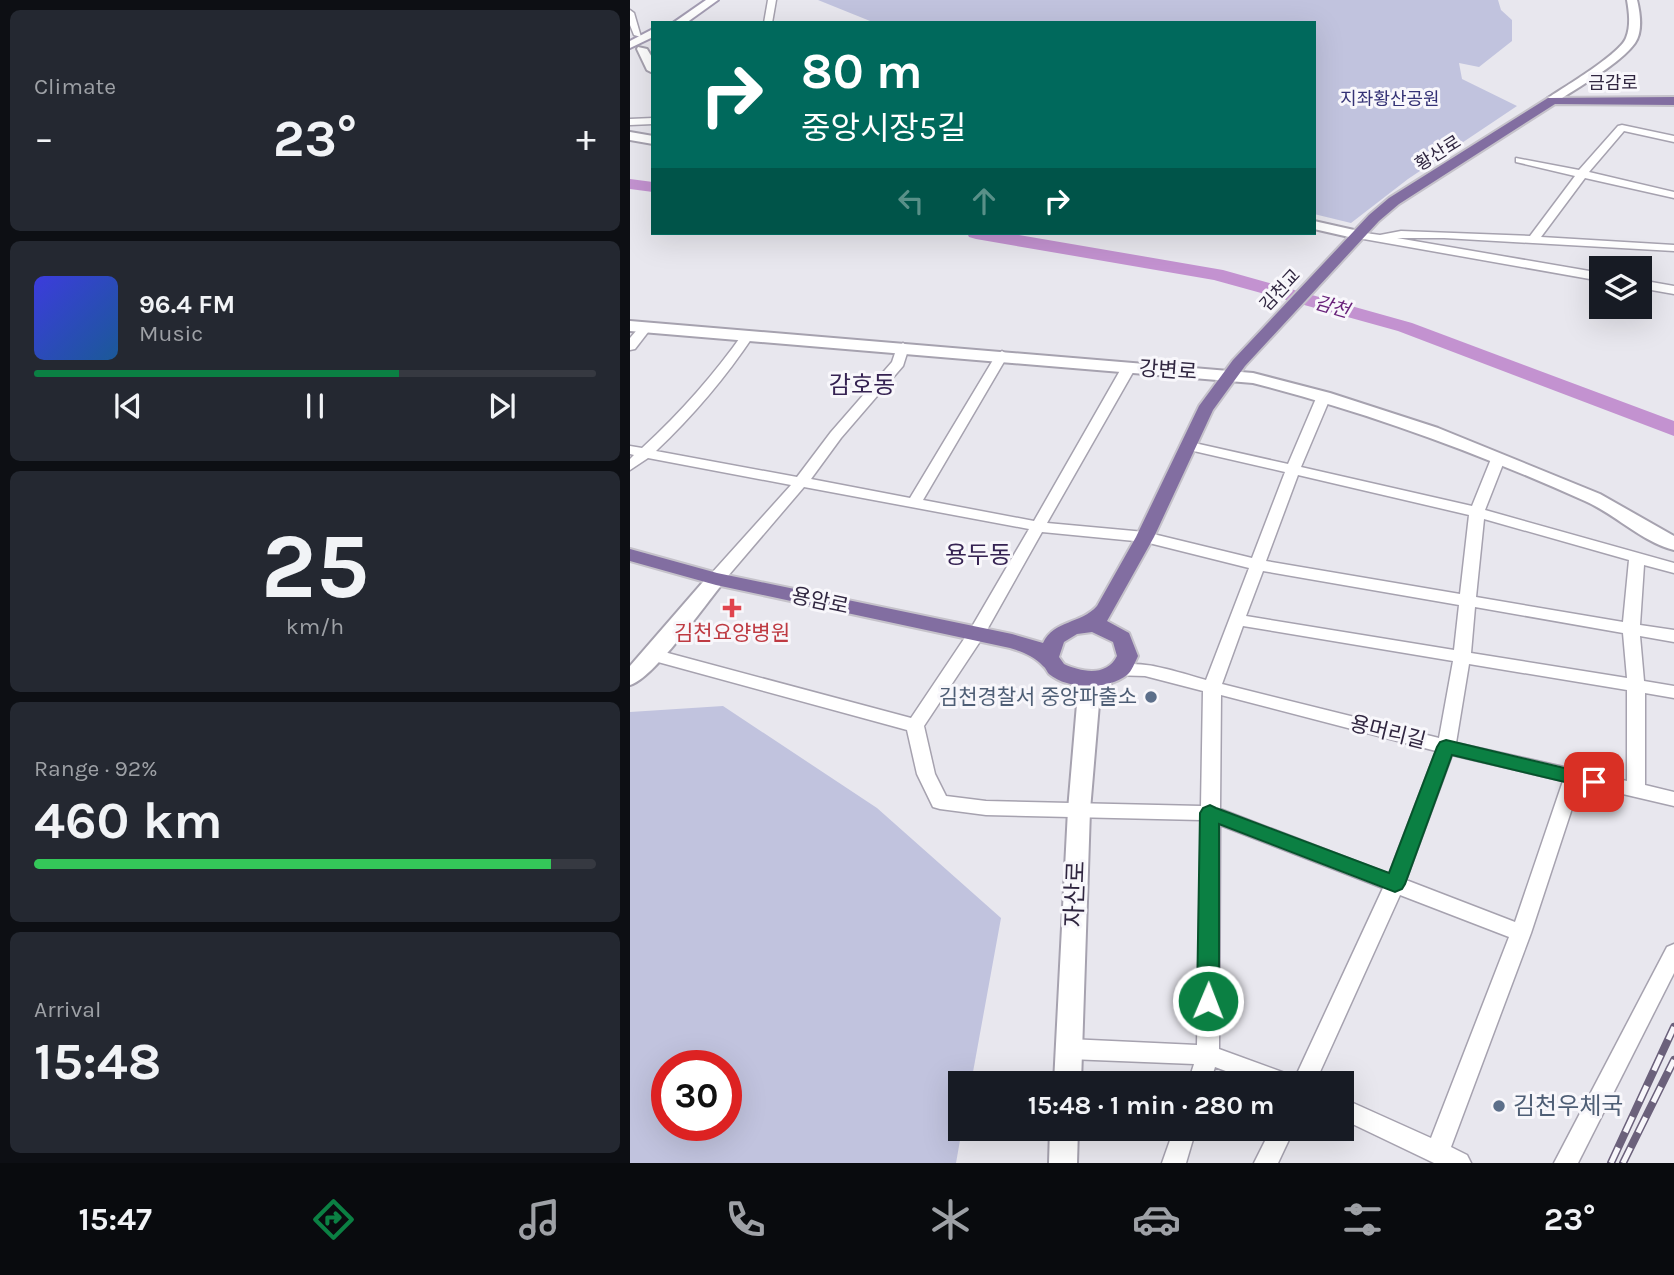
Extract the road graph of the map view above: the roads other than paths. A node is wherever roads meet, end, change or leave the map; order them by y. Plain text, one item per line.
1 (703, 0) edge
2 (713, 0) edge
3 (772, 0) edge
4 (1622, 0) edge
5 (1632, 0) edge
6 (630, 13) edge
7 (672, 21) edge
8 (681, 21) edge
9 (768, 21) edge
10 (651, 34) edge
11 (638, 35) dead end
12 (651, 39) edge
13 (634, 48) edge
14 (651, 68) edge
15 (1552, 100) junction
16 (1674, 101) edge
17 (651, 121) edge
18 (630, 122) edge
19 (630, 136) edge
20 (1674, 139) edge
21 (651, 140) edge
22 (1520, 160) dead end
23 (1582, 174) junction
24 (1674, 195) edge
25 (1316, 226) edge
26 (1354, 239) junction
27 (1380, 239) junction
28 (1533, 240) junction
29 (1674, 248) edge
30 (1589, 275) edge
31 (1652, 286) edge
32 (1674, 290) edge
33 (638, 327) edge
34 (748, 335) junction
35 (630, 346) edge
36 (903, 347) junction
37 (1002, 355) junction
38 (1129, 368) junction
39 (1235, 369) junction
40 (1324, 396) junction
41 (1190, 446) junction
42 (637, 452) edge
43 (1498, 459) junction
44 (630, 466) edge
45 (1293, 469) junction
46 (801, 482) junction
47 (915, 502) junction
48 (1477, 512) junction
49 (1039, 527) junction
50 (1145, 537) junction
51 (1674, 544) edge
52 (630, 555) edge
53 (1637, 557) junction
54 (1258, 565) junction
55 (1674, 568) edge
56 (716, 579) junction
57 (1468, 600) junction
58 (1105, 610) junction
59 (1237, 620) junction
60 (1080, 626) junction
61 (1631, 629) junction
62 (1114, 631) junction
63 (977, 633) junction
64 (1059, 635) junction
65 (1674, 636) edge
66 (1012, 640) junction
67 (653, 655) junction
68 (1462, 656) junction
69 (1059, 668) junction
70 (1116, 668) junction
71 (630, 678) edge
72 (1636, 686) junction
73 (1212, 687) junction
74 (1674, 692) edge
75 (1088, 704) junction
76 (915, 726) junction
77 (1446, 747) junction
78 (1573, 778) junction
79 (1636, 790) junction
80 (1674, 799) edge
81 (1079, 810) junction
82 (1210, 813) junction
83 (1395, 884) junction
84 (1521, 933) junction
85 (1674, 953) edge
86 (1069, 1049) junction
87 (1208, 1055) junction
88 (1068, 1071) edge
89 (1203, 1071) edge
90 (1252, 1071) edge
91 (1309, 1071) edge
92 (1354, 1114) edge
93 (1064, 1141) edge
94 (1181, 1141) edge
95 (1277, 1141) edge
96 (1437, 1153) junction
97 (1063, 1163) edge
98 (1174, 1163) edge
99 (1266, 1163) edge
100 (1460, 1163) edge
101 (1566, 1163) edge

1 - 7 street
2 - 8 street
3 - 9 street
4 - 15 street, 황산로
5 - 15 street, 황산로
6 - 11 street
10 - 13 street
12 - 13 street
13 - 14 street
15 - 16 main road, 금감로
15 - 26 main road, 황산로
17 - 18 street
19 - 21 street
20 - 23 street
22 - 23 street
23 - 24 street
23 - 28 street
25 - 26 street
26 - 27 street
26 - 39 main road, 김천교
27 - 28 street
27 - 30 street
28 - 29 street
31 - 32 street
33 - 34 street, 강변로
33 - 35 street
34 - 36 street, 강변로
34 - 42 street
36 - 37 street, 강변로
36 - 46 street
37 - 38 street, 강변로
37 - 47 street
38 - 39 street, 강변로
38 - 49 street
39 - 40 street, 강변로
39 - 41 main road
40 - 43 street, 강변로
40 - 45 street
41 - 45 street
41 - 50 main road
42 - 44 street
42 - 46 street
43 - 48 street
43 - 51 street, 강변로
45 - 48 street
45 - 54 street
46 - 47 street
46 - 56 street
47 - 49 street
48 - 53 street
48 - 57 street
49 - 50 street
49 - 63 street
50 - 54 street
50 - 58 main road
52 - 56 main road, 용암로
53 - 55 street
53 - 61 street
54 - 57 street
54 - 59 street
56 - 63 main road, 용암로
56 - 67 street
57 - 61 street
57 - 68 street
58 - 60 main road
58 - 62 main road
59 - 68 street
59 - 73 street
60 - 62 main road
60 - 64 main road
61 - 65 street
61 - 72 street
62 - 70 main road
63 - 66 main road, 용암로
63 - 76 street
64 - 66 main road
64 - 69 main road
66 - 69 main road
67 - 71 street
67 - 76 street
68 - 72 street
68 - 77 street
69 - 70 main road
69 - 75 street
70 - 73 street, 용머리길
70 - 75 street
72 - 74 street
72 - 79 street
73 - 77 street, 용머리길
73 - 82 street
75 - 81 street, 자산로
76 - 81 street
77 - 78 street, 용머리길
77 - 83 street
78 - 79 street, 용머리길
78 - 84 street
79 - 80 street, 용머리길
81 - 82 street
81 - 86 street, 자산로
82 - 83 street
82 - 87 street
83 - 84 street
83 - 91 street
84 - 96 street
85 - 101 street
86 - 87 street
86 - 88 street, 자산로
87 - 89 street
87 - 90 street
92 - 96 street
93 - 97 street
94 - 98 street
95 - 99 street
96 - 100 street

